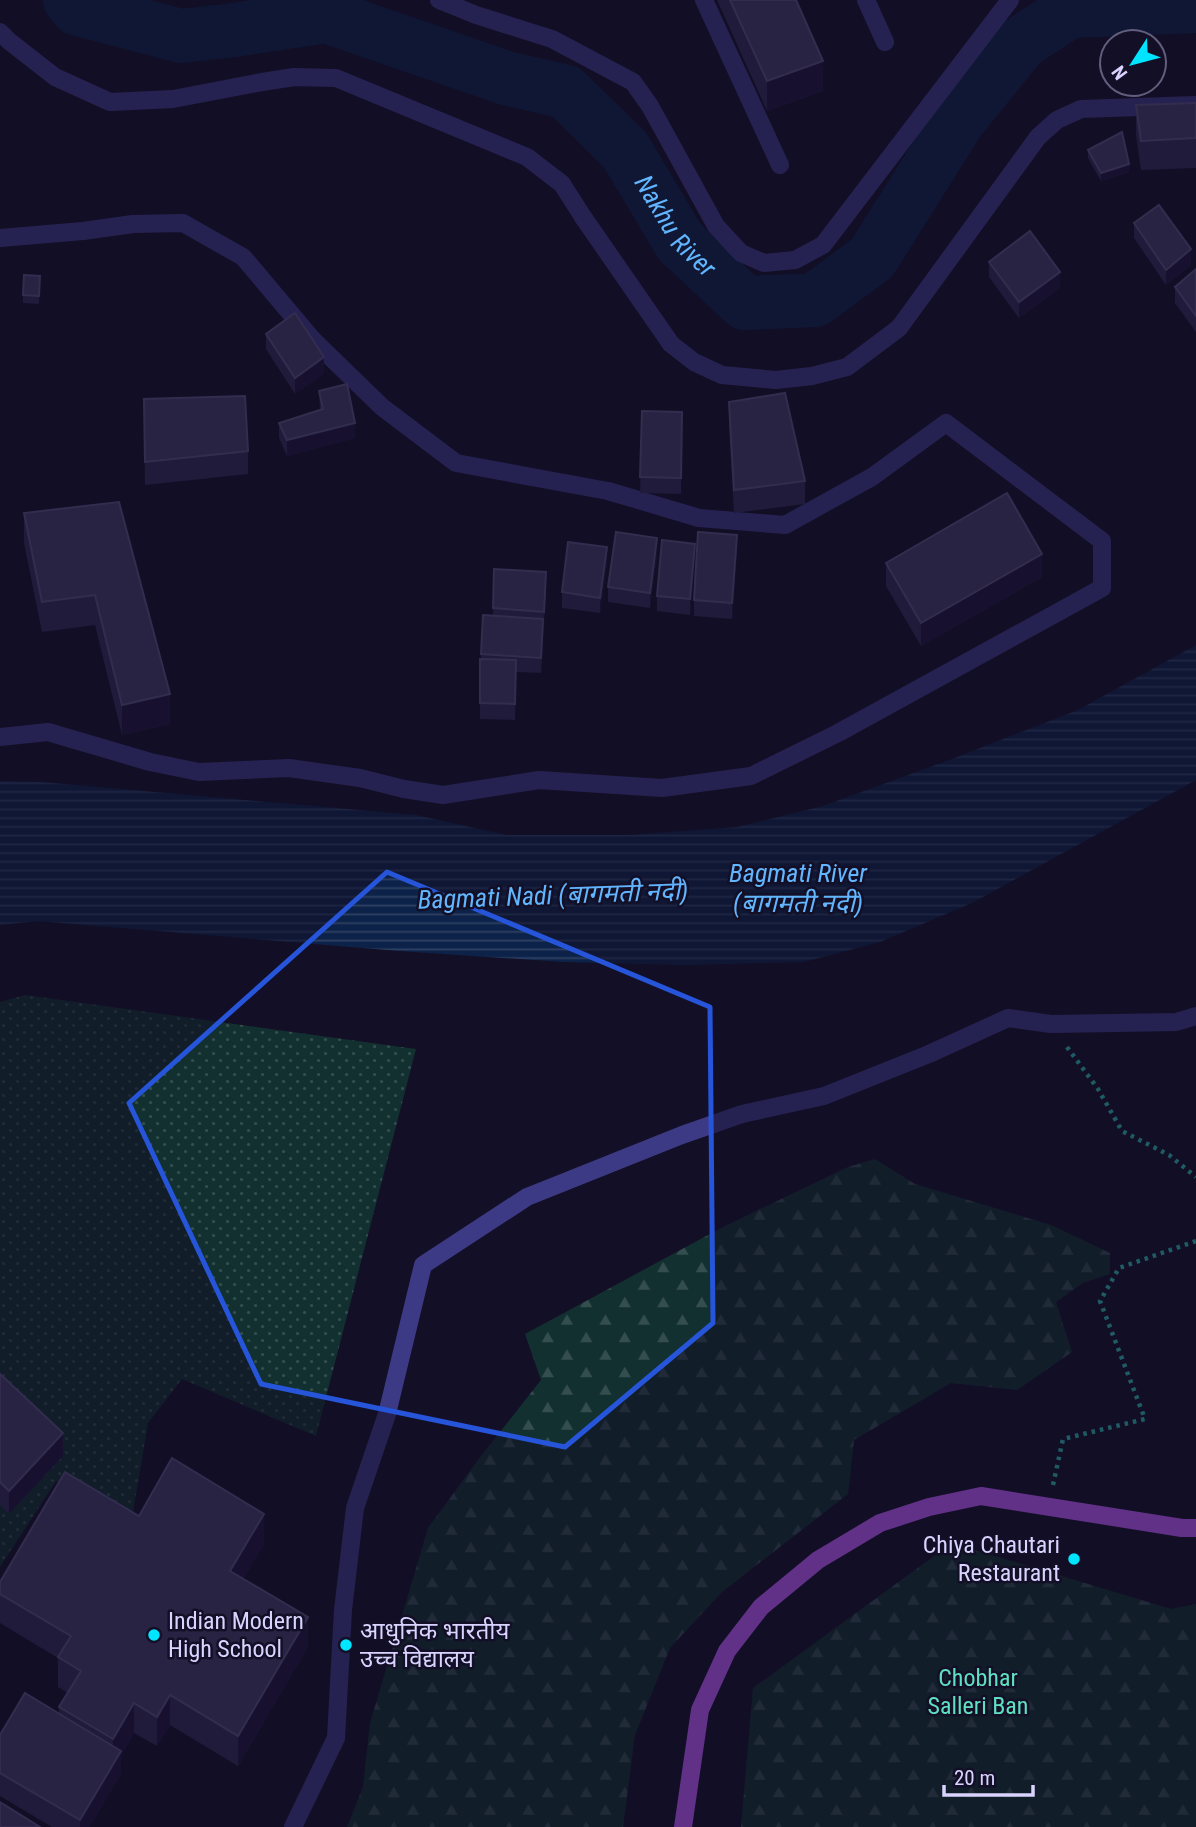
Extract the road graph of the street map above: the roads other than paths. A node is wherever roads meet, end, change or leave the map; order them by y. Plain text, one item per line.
1 (439, 0) edge
2 (704, 0) edge
3 (866, 0) edge
4 (1010, 0) edge
5 (0, 32) edge
6 (885, 42) dead end
7 (1196, 105) edge
8 (780, 165) dead end
9 (0, 238) edge
10 (0, 737) edge
11 (1196, 1017) edge
12 (1196, 1528) edge
13 (293, 1827) edge
14 (683, 1827) edge

1 - 4 street
2 - 8 street
3 - 6 street
5 - 7 street
9 - 10 street
11 - 13 street
12 - 14 main road

